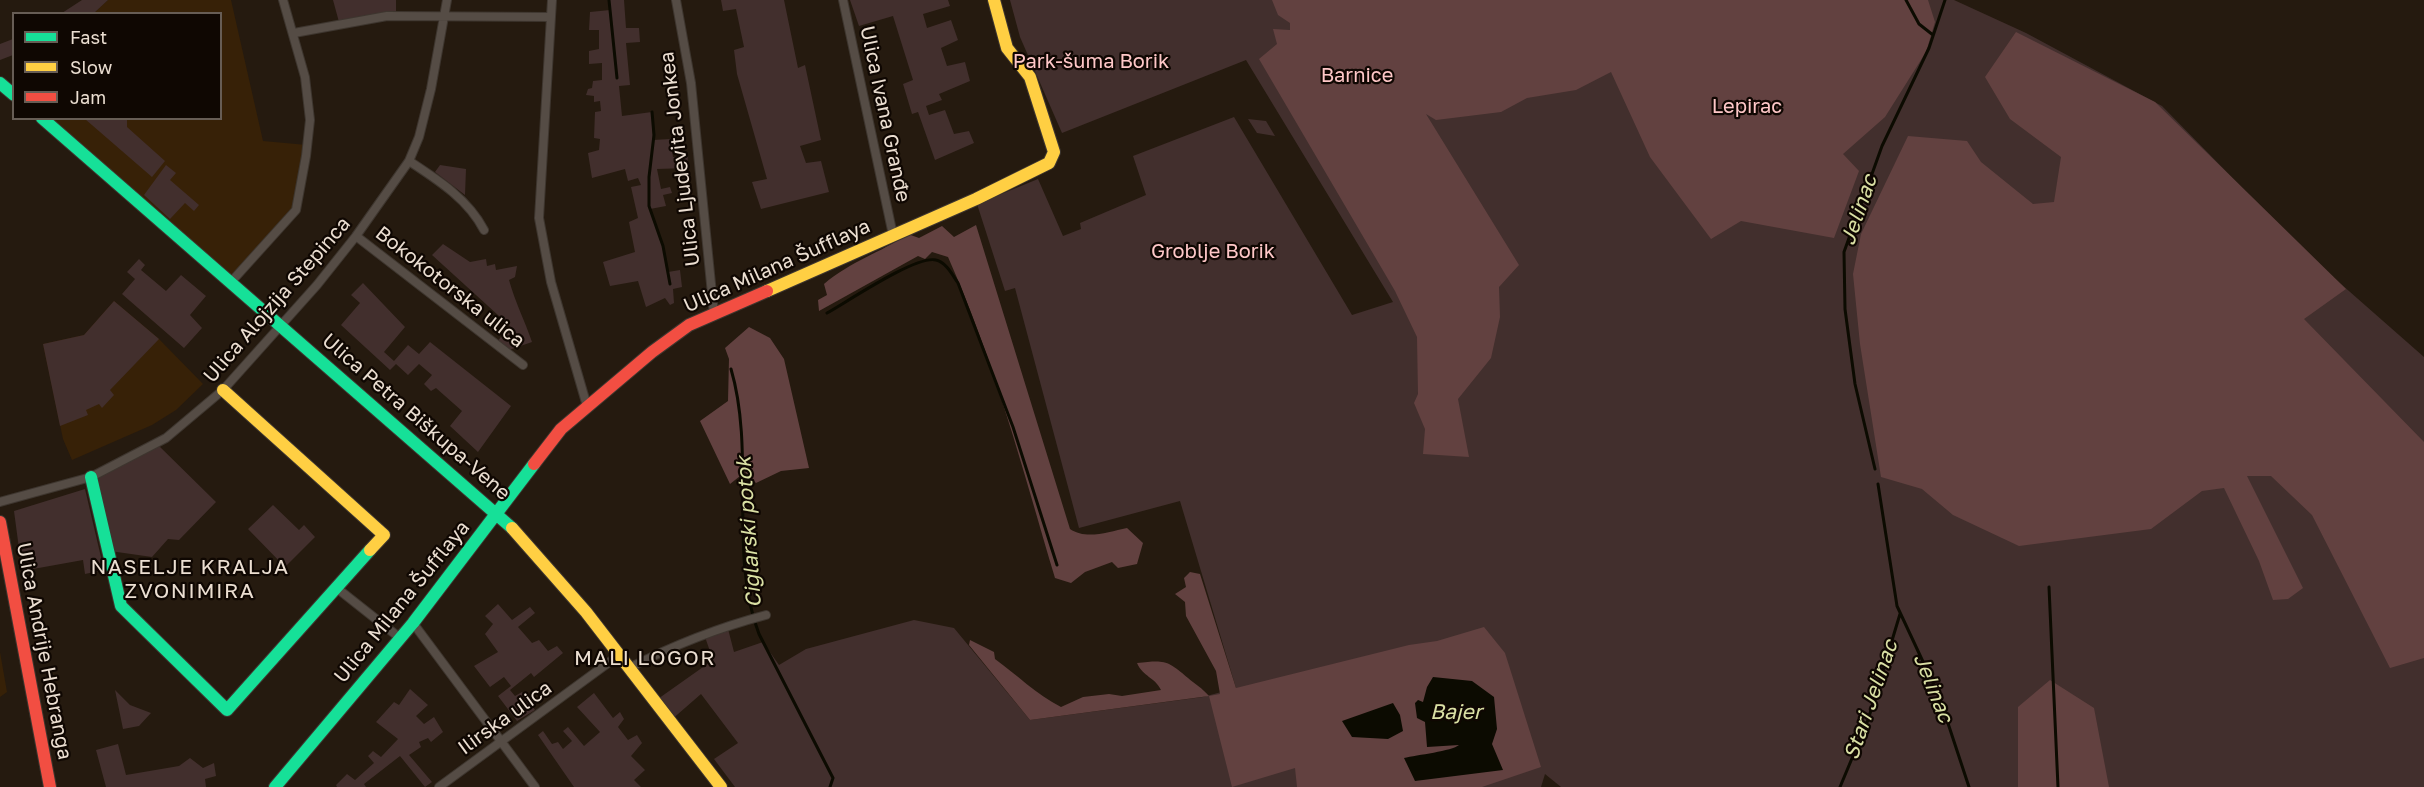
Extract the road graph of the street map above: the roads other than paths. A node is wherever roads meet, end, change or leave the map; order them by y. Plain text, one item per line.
1 (283, 0) edge
2 (447, 0) edge
3 (552, 0) edge
4 (676, 0) edge
5 (843, 0) edge
6 (994, 0) edge
7 (445, 15) junction
8 (551, 17) junction
9 (294, 33) junction
10 (0, 83) edge
11 (12, 92) edge
12 (44, 120) edge
13 (409, 162) junction
14 (484, 230) dead end
15 (893, 235) junction
16 (356, 236) junction
17 (231, 282) junction
18 (714, 314) junction
19 (281, 325) junction
20 (523, 364) dead end
21 (223, 390) junction
22 (587, 406) junction
23 (91, 477) junction
24 (0, 502) edge
25 (498, 513) junction
26 (0, 522) edge
27 (338, 588) junction
28 (766, 615) dead end
29 (413, 623) junction
30 (400, 638) junction
31 (619, 655) junction
32 (629, 668) junction
33 (501, 742) junction
34 (50, 787) edge
35 (275, 787) edge
36 (439, 787) edge
37 (535, 787) edge
38 (721, 787) edge

1 - 9 street
2 - 7 street, Ulica Alojzija Stepinca
3 - 8 street
4 - 18 street, Ulica Ljudevita Jonkea
5 - 15 street, Ulica Ivana Granđe
6 - 15 street, Ulica Milana Šufflaya
7 - 8 street
7 - 9 street
7 - 13 street, Ulica Alojzija Stepinca
8 - 22 street
9 - 17 street
10 - 11 street
12 - 17 street, Ulica Petra Biškupa-Vene
13 - 14 street
13 - 16 street, Ulica Alojzija Stepinca
15 - 18 street, Ulica Milana Šufflaya
16 - 19 street, Ulica Alojzija Stepinca
16 - 20 street, Bokokotorska ulica
17 - 19 street, Ulica Petra Biškupa-Vene
18 - 22 street, Ulica Milana Šufflaya
19 - 21 street, Ulica Alojzija Stepinca
19 - 25 street, Ulica Petra Biškupa-Vene
21 - 23 street, Ulica Alojzija Stepinca
21 - 27 street
22 - 25 street, Ulica Milana Šufflaya
23 - 24 street, Ulica Alojzija Stepinca
23 - 27 street
25 - 29 street, Ulica Milana Šufflaya
25 - 31 street, Ulica Petra Biškupa-Vene
26 - 34 street, Ulica Andrije Hebranga
27 - 30 street
28 - 32 street
29 - 30 street, Ulica Milana Šufflaya
29 - 33 street
30 - 35 street, Ulica Milana Šufflaya
31 - 32 street, Ulica Petra Biškupa-Vene
31 - 33 street, Ilirska ulica
32 - 38 street, Ulica Petra Biškupa-Vene
33 - 36 street, Ilirska ulica
33 - 37 street

